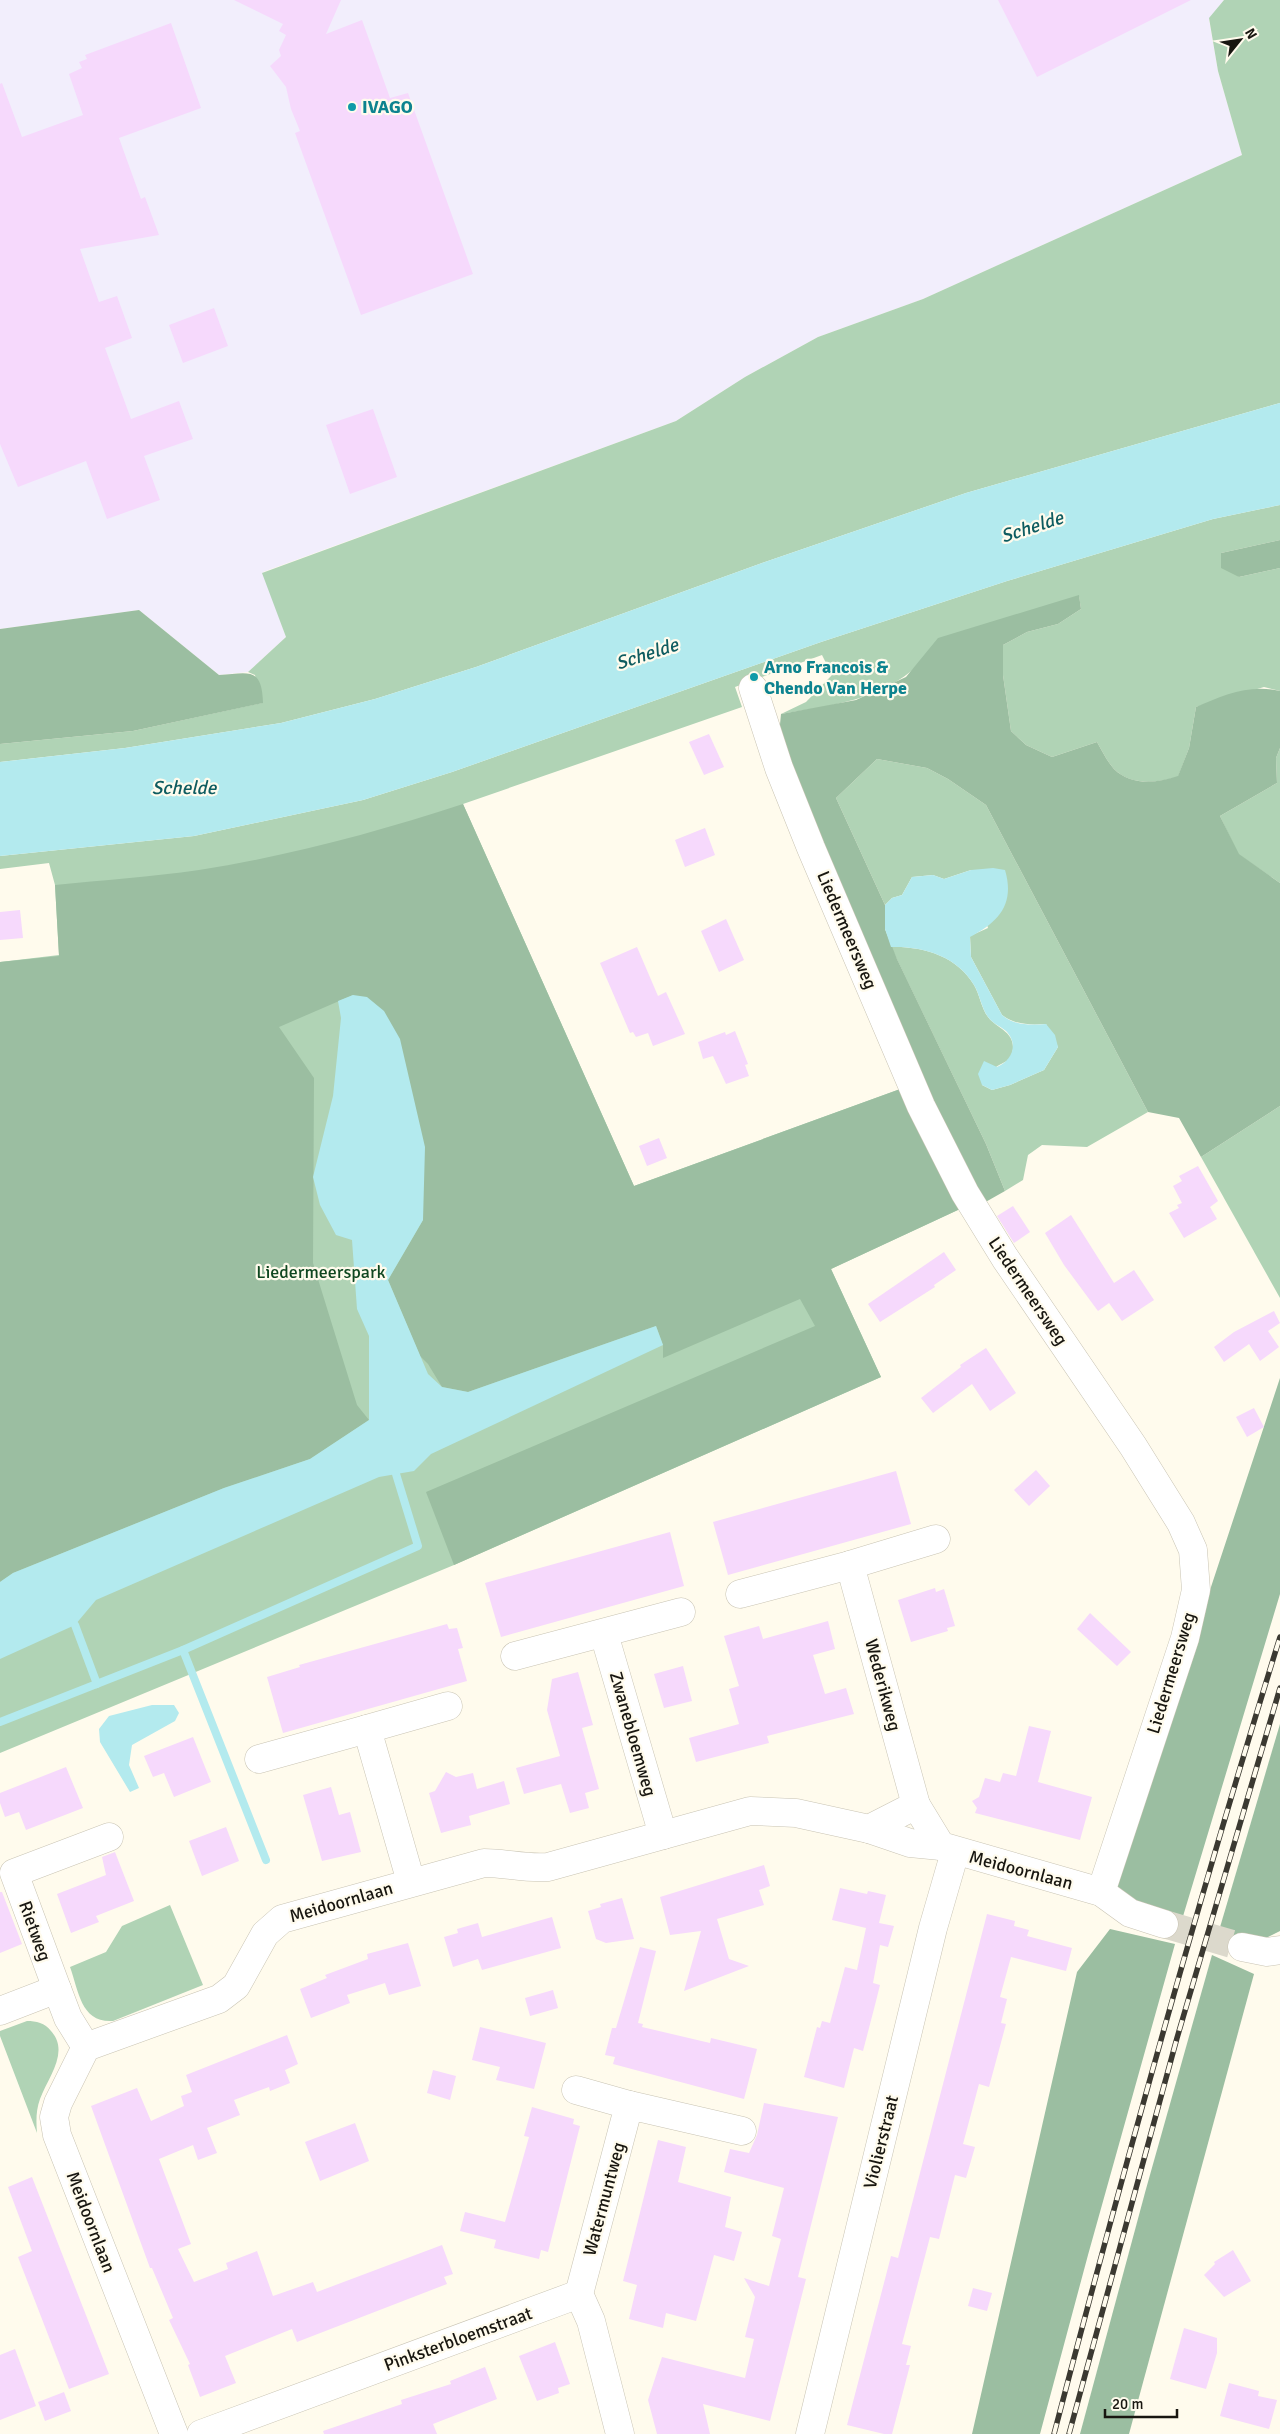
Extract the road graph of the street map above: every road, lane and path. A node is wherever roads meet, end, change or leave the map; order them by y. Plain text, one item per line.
1 (753, 688) dead end
2 (936, 1539) dead end
3 (850, 1565) junction
4 (740, 1594) dead end
5 (681, 1612) dead end
6 (604, 1634) junction
7 (515, 1656) dead end
8 (448, 1706) dead end
9 (366, 1729) junction
10 (259, 1758) dead end
11 (916, 1805) junction
12 (868, 1828) junction
13 (662, 1835) junction
14 (109, 1837) dead end
15 (948, 1849) junction
16 (7, 1876) edge
17 (411, 1882) junction
18 (1101, 1892) junction
19 (1164, 1924) tunnel mouth
20 (1242, 1947) tunnel mouth
21 (1280, 1950) edge
22 (57, 1990) junction
23 (0, 2011) edge
24 (86, 2047) junction
25 (576, 2090) dead end
26 (629, 2105) junction
27 (742, 2131) dead end
28 (579, 2294) junction
29 (174, 2434) edge
30 (200, 2434) edge
31 (620, 2434) edge
32 (810, 2434) edge

1 - 18 street, Liedermeersweg
2 - 3 street
3 - 4 street
3 - 11 street, Wederikweg
5 - 6 street
6 - 7 street
6 - 13 street, Zwanebloemweg
8 - 9 street
9 - 10 street
9 - 17 street
11 - 12 street
11 - 15 street
12 - 13 street, Meidoornlaan
12 - 15 street, Meidoornlaan
13 - 17 street, Meidoornlaan
14 - 16 street, Rietweg
15 - 18 street, Meidoornlaan
15 - 32 street, Violierstraat
16 - 22 street, Rietweg
17 - 24 street, Meidoornlaan
18 - 19 street, Meidoornlaan
20 - 21 street
22 - 23 street
22 - 24 street, Rietweg
24 - 29 street, Meidoornlaan
25 - 26 street
26 - 27 street
26 - 28 street, Watermuntweg
28 - 30 street, Pinksterbloemstraat
28 - 31 street

